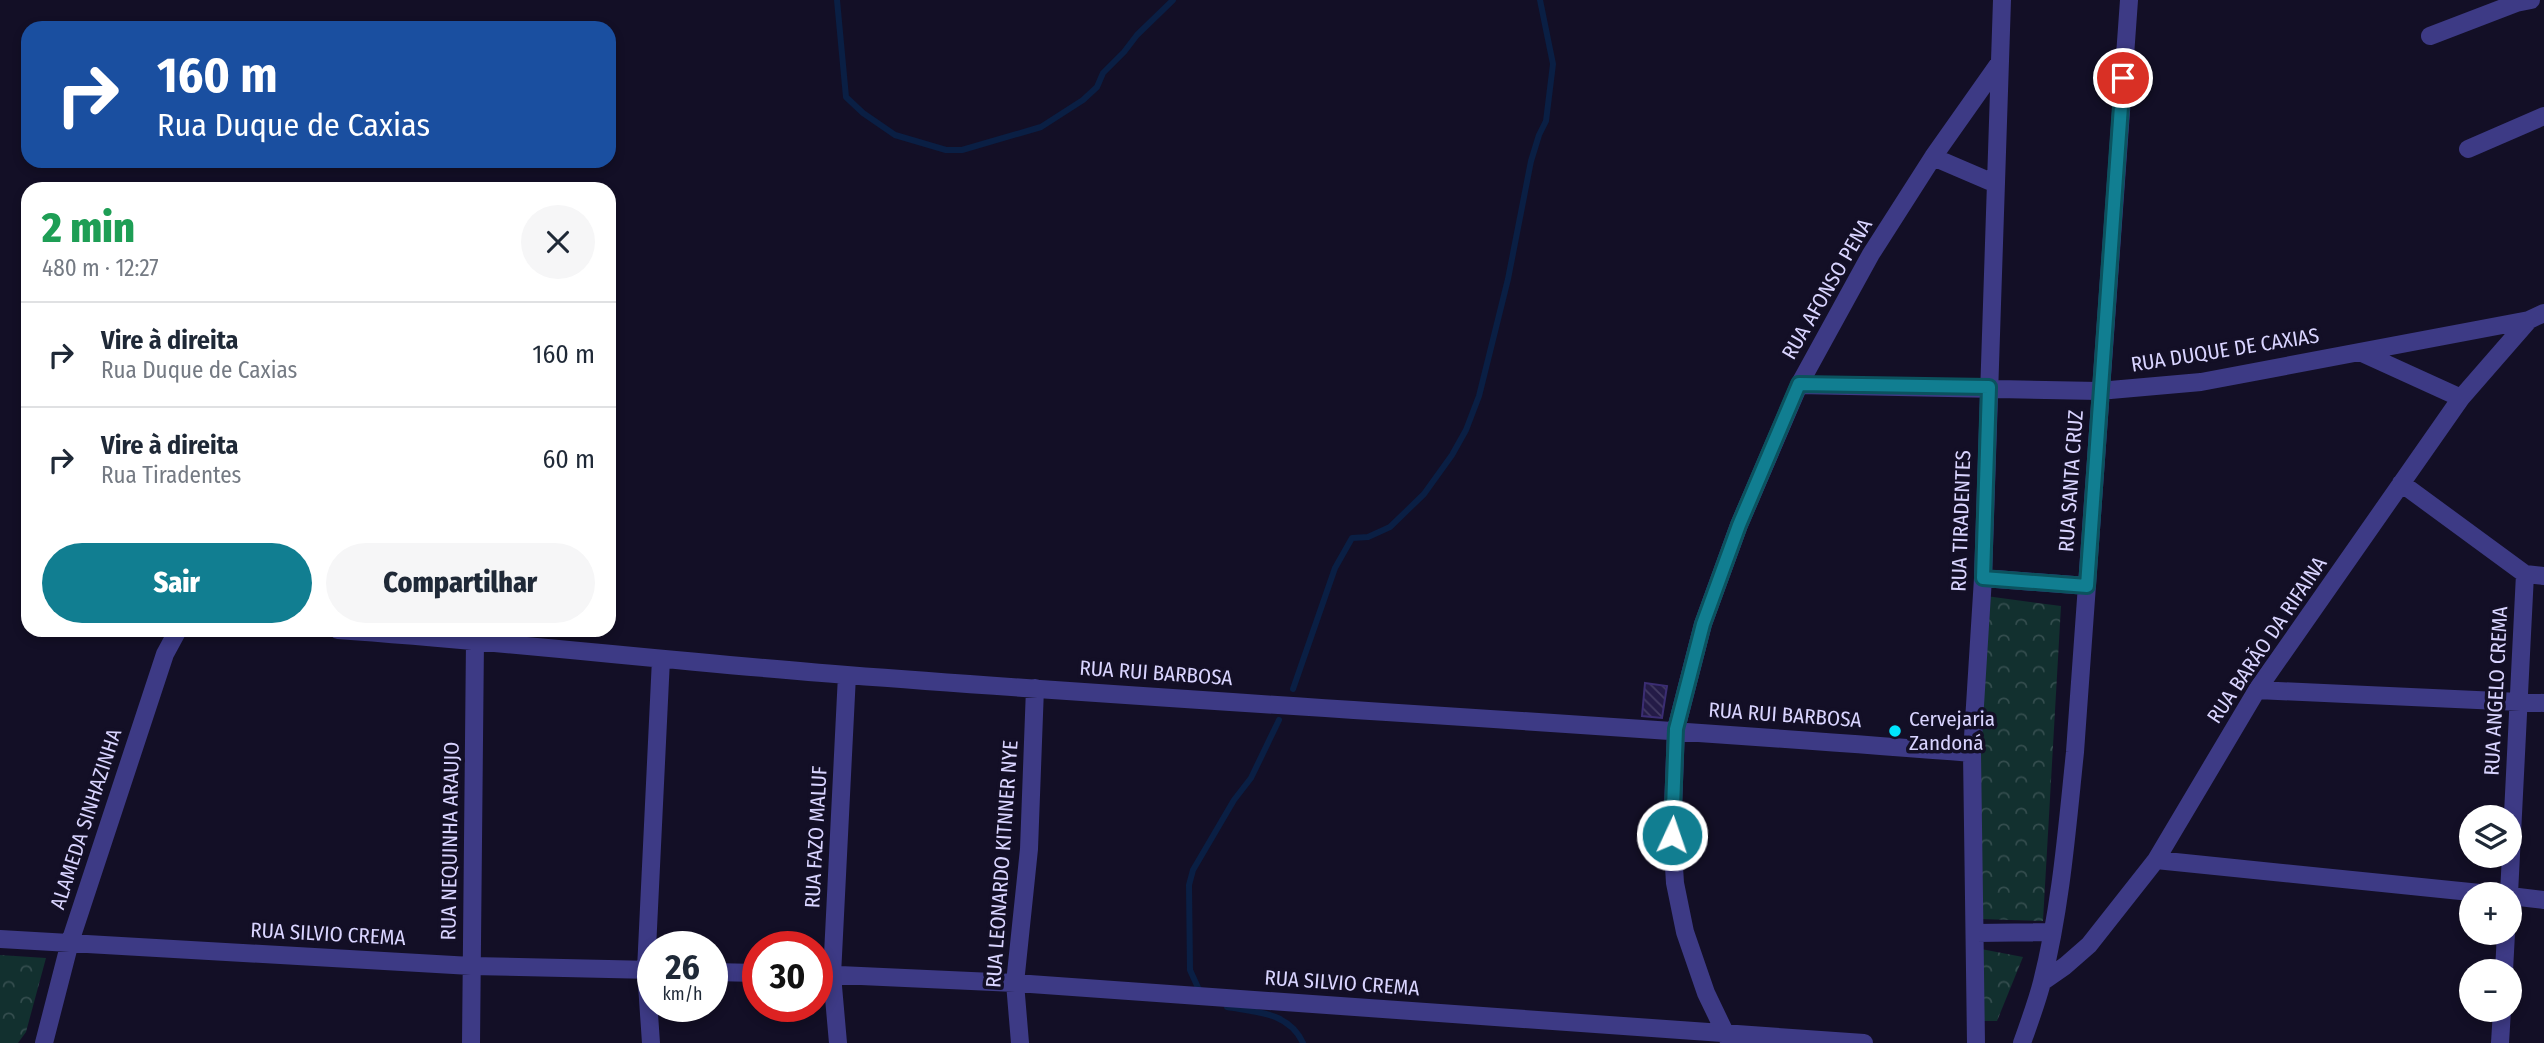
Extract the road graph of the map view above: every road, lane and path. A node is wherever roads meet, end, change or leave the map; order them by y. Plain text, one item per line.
1 (2002, 0) edge
2 (2129, 0) edge
3 (2531, 0) edge
4 (2430, 36) dead end
5 (2000, 62) junction
6 (2544, 116) edge
7 (2468, 149) dead end
8 (1933, 157) junction
9 (1996, 184) junction
10 (2536, 316) edge
11 (2360, 352) junction
12 (1799, 384) junction
13 (1989, 387) junction
14 (2099, 391) junction
15 (2461, 398) junction
16 (2401, 483) junction
17 (2525, 574) junction
18 (2544, 576) edge
19 (1983, 578) junction
20 (2087, 586) junction
21 (174, 637) edge
22 (434, 637) edge
23 (475, 640) junction
24 (660, 659) junction
25 (847, 675) junction
26 (1035, 688) junction
27 (2257, 690) junction
28 (2518, 701) junction
29 (2544, 703) edge
30 (1676, 729) junction
31 (1972, 753) junction
32 (2156, 860) junction
33 (2510, 882) edge
34 (2459, 891) edge
35 (2522, 897) edge
36 (2544, 900) edge
37 (651, 931) edge
38 (828, 931) edge
39 (2052, 932) junction
40 (1976, 933) junction
41 (0, 939) edge
42 (70, 942) junction
43 (471, 966) junction
44 (637, 970) edge
45 (833, 975) edge
46 (2042, 982) junction
47 (1015, 983) junction
48 (833, 1017) edge
49 (651, 1022) edge
50 (2501, 1022) edge
51 (46, 1035) edge
52 (1728, 1038) edge
53 (29, 1043) edge
54 (471, 1043) edge
55 (651, 1043) edge
56 (838, 1043) edge
57 (1020, 1043) edge
58 (1864, 1043) edge
59 (1976, 1043) edge
60 (2022, 1043) edge
61 (2500, 1043) edge

1 - 5 street, RUA TIRADENTES
2 - 14 street, RUA SANTA CRUZ
3 - 4 street
5 - 8 street, RUA AFONSO PENA
5 - 9 street, RUA TIRADENTES
6 - 7 street
8 - 9 street
8 - 12 street, RUA AFONSO PENA
9 - 13 street, RUA TIRADENTES
10 - 11 street, RUA DUQUE DE CAXIAS
10 - 15 street, RUA BARÃO DA RIFAINA
11 - 14 street, RUA DUQUE DE CAXIAS
11 - 15 street
12 - 13 street, RUA DUQUE DE CAXIAS
12 - 30 street, RUA AFONSO PENA
13 - 14 street, RUA DUQUE DE CAXIAS
13 - 19 street, RUA TIRADENTES
14 - 20 street, RUA SANTA CRUZ
15 - 16 street, RUA BARÃO DA RIFAINA
16 - 17 street
16 - 27 street, RUA BARÃO DA RIFAINA
17 - 18 street
17 - 28 street, RUA ANGELO CREMA
19 - 20 street
19 - 31 street, RUA TIRADENTES
20 - 39 street, RUA SANTA CRUZ
21 - 42 street, ALAMEDA SINHAZINHA
22 - 23 street, RUA RUI BARBOSA
23 - 24 street, RUA RUI BARBOSA
23 - 43 street, RUA NEQUINHA ARAUJO
24 - 25 street, RUA RUI BARBOSA
24 - 37 street
25 - 26 street, RUA RUI BARBOSA
25 - 38 street, RUA FAZO MALUF
26 - 30 street, RUA RUI BARBOSA
26 - 47 street, RUA LEONARDO KITNNER NYE
27 - 28 street
27 - 32 street, RUA BARÃO DA RIFAINA
28 - 29 street
28 - 33 street, RUA ANGELO CREMA
30 - 31 street, RUA RUI BARBOSA
30 - 52 street, RUA AFONSO PENA
31 - 40 street, RUA TIRADENTES
32 - 34 street
32 - 46 street, RUA BARÃO DA RIFAINA
35 - 36 street
39 - 40 street
39 - 46 street, RUA SANTA CRUZ
40 - 59 street, RUA TIRADENTES
41 - 42 street, RUA SILVIO CREMA
42 - 43 street, RUA SILVIO CREMA
42 - 51 street, ALAMEDA SINHAZINHA
43 - 44 street, RUA SILVIO CREMA
43 - 54 street, RUA NEQUINHA ARAUJO
45 - 47 street, RUA SILVIO CREMA
46 - 60 street, RUA SANTA CRUZ
47 - 52 street, RUA SILVIO CREMA
47 - 57 street, RUA LEONARDO KITNNER NYE
48 - 56 street, RUA FAZO MALUF
49 - 55 street
50 - 61 street
51 - 53 street, ALAMEDA SINHAZINHA
52 - 58 street, RUA SILVIO CREMA

